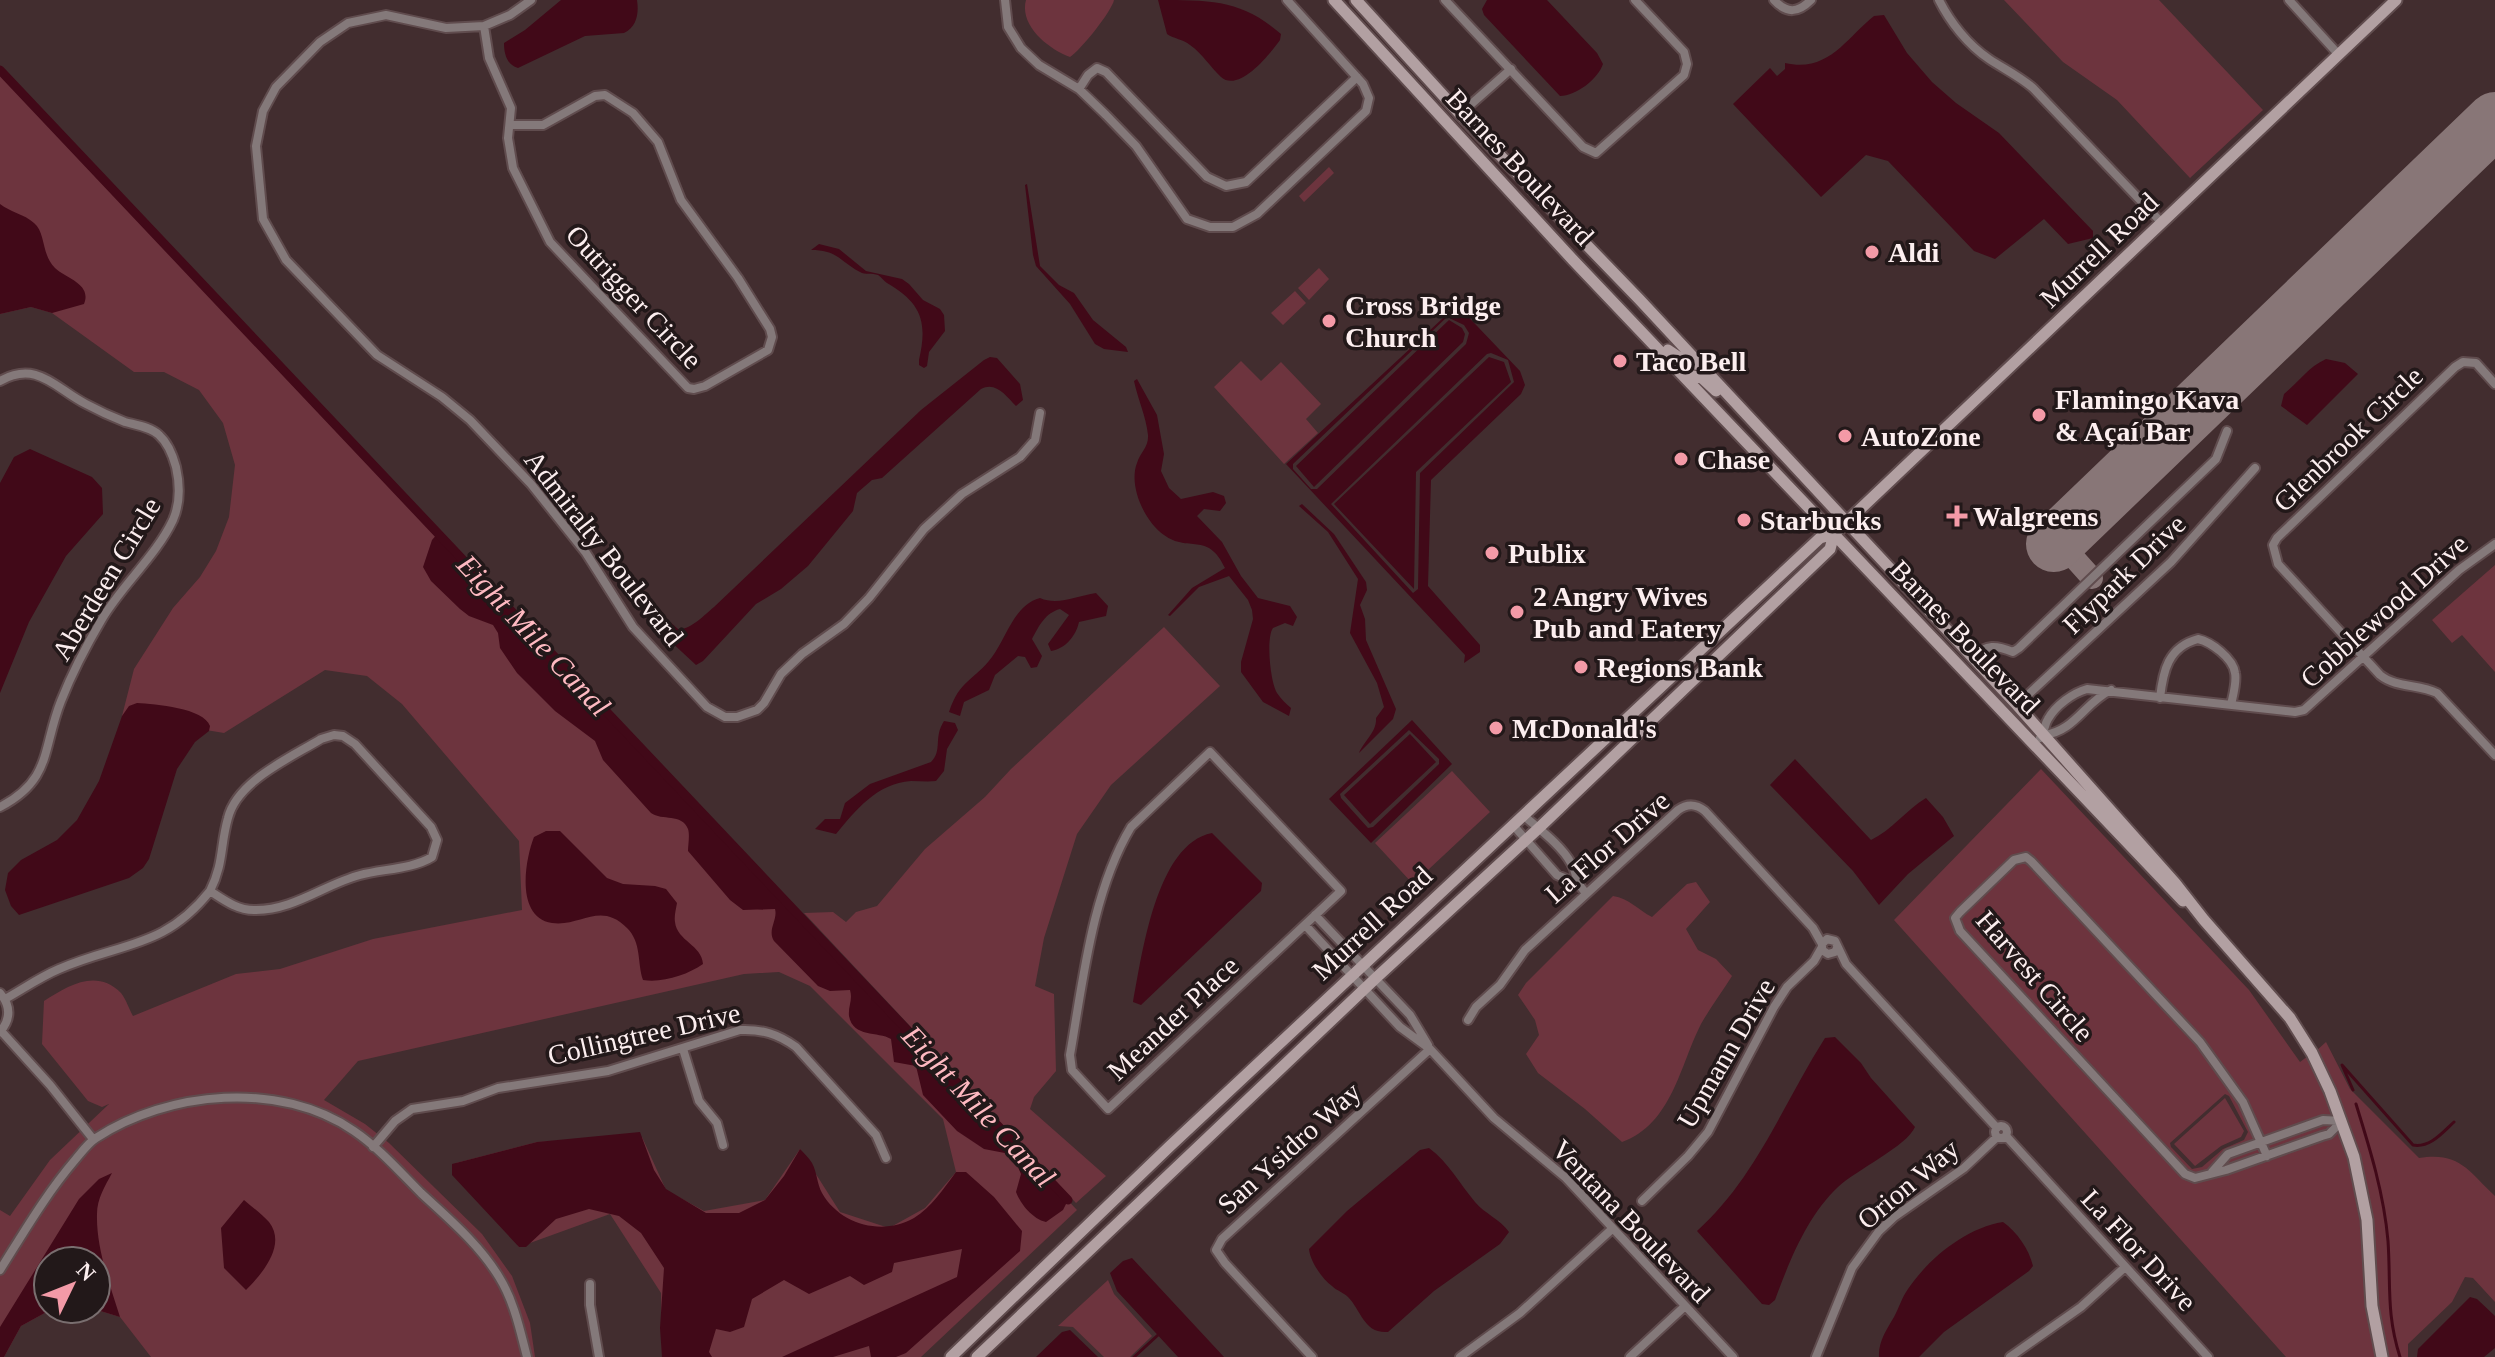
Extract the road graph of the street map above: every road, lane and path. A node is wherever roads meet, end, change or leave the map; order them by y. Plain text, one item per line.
1 (531, 0) edge
2 (1005, 0) edge
3 (1287, 0) edge
4 (1334, 0) edge
5 (1356, 0) edge
6 (1445, 0) edge
7 (1635, 0) edge
8 (1774, 0) edge
9 (1811, 0) edge
10 (1939, 0) edge
11 (2289, 0) edge
12 (2396, 0) edge
13 (484, 26) junction
14 (1360, 28) junction
15 (2339, 55) junction
16 (1511, 69) junction
17 (1357, 77) junction
18 (1079, 89) junction
19 (1430, 105) junction
20 (1454, 113) junction
21 (511, 125) junction
22 (2161, 222) junction
23 (1606, 294) junction
24 (1701, 365) junction
25 (1682, 374) junction
26 (0, 381) edge
27 (2495, 384) edge
28 (1040, 413) dead end
29 (2227, 431) dead end
30 (2255, 468) dead end
31 (1802, 474) junction
32 (1846, 522) junction
33 (1834, 534) junction
34 (2495, 544) edge
35 (1972, 657) junction
36 (2364, 657) junction
37 (2111, 690) junction
38 (2160, 698) junction
39 (2017, 705) junction
40 (2231, 705) junction
41 (2044, 735) junction
42 (2034, 744) junction
43 (2495, 755) edge
44 (0, 807) edge
45 (1523, 815) junction
46 (1513, 825) junction
47 (1538, 829) junction
48 (1525, 841) junction
49 (1576, 883) junction
50 (210, 891) junction
51 (1585, 892) junction
52 (1315, 915) junction
53 (2204, 920) junction
54 (1305, 925) junction
55 (1828, 948) junction
56 (1361, 965) junction
57 (1351, 975) junction
58 (1377, 977) junction
59 (1364, 990) junction
60 (2, 996) edge
61 (1468, 1020) dead end
62 (0, 1031) edge
63 (683, 1049) junction
64 (1430, 1049) junction
65 (2342, 1121) junction
66 (2000, 1134) junction
67 (93, 1139) junction
68 (2262, 1142) junction
69 (723, 1145) dead end
70 (373, 1147) junction
71 (2267, 1156) junction
72 (886, 1158) dead end
73 (2212, 1172) junction
74 (1642, 1201) dead end
75 (1612, 1229) junction
76 (2124, 1268) junction
77 (0, 1270) edge
78 (590, 1284) dead end
79 (1684, 1307) junction
80 (527, 1357) edge
81 (599, 1357) edge
82 (951, 1357) edge
83 (977, 1357) edge
84 (1312, 1357) edge
85 (1460, 1357) edge
86 (1630, 1357) edge
87 (1733, 1357) edge
88 (1816, 1357) edge
89 (2010, 1357) edge
90 (2208, 1357) edge
91 (2382, 1357) edge

1 - 13 street, Admiralty Boulevard
2 - 18 street
3 - 17 street
4 - 14 main road, Barnes Boulevard
5 - 20 main road, Barnes Boulevard
6 - 16 street
7 - 16 street
8 - 9 street
10 - 22 street
11 - 15 street
12 - 15 main road, Murrell Road
13 - 21 street, Outrigger Circle
13 - 28 street, Admiralty Boulevard
14 - 19 main road, Barnes Boulevard
14 - 20 main road
15 - 22 main road, Murrell Road
16 - 20 street
17 - 18 street
17 - 18 street
19 - 20 main road
19 - 23 main road, Barnes Boulevard
20 - 24 main road, Barnes Boulevard
21 - 21 street, Outrigger Circle
22 - 32 main road, Murrell Road
23 - 24 main road
23 - 25 main road, Barnes Boulevard
24 - 31 main road, Barnes Boulevard
25 - 31 main road
25 - 33 main road, Barnes Boulevard
26 - 44 street, Aberdeen Circle
27 - 36 street, Glenbrook Circle
29 - 35 street, Flypark Drive
30 - 39 street, Flypark Drive
31 - 32 main road, Barnes Boulevard
32 - 33 main road, Murrell Road
32 - 35 main road, Barnes Boulevard
33 - 42 main road, Barnes Boulevard
33 - 45 main road, Murrell Road
33 - 47 main road, Murrell Road
34 - 36 street, Cobblewood Drive
35 - 39 main road, Barnes Boulevard
36 - 40 street, Cobblewood Drive
36 - 43 street
37 - 38 street, Cobblewood Drive
37 - 41 street, Cobblewood Drive
37 - 41 street, Cobblewood Drive
38 - 40 street, Cobblewood Drive
38 - 40 street
39 - 41 main road, Barnes Boulevard
41 - 42 street, Cobblewood Drive
41 - 53 main road, Barnes Boulevard
42 - 53 main road, Barnes Boulevard
45 - 46 main road, Murrell Road
45 - 47 street
46 - 48 street
46 - 56 main road, Murrell Road
47 - 48 main road, Murrell Road
47 - 49 street
48 - 49 street
48 - 58 main road, Murrell Road
49 - 51 street
50 - 50 street
50 - 60 street
51 - 55 street, La Flor Drive
51 - 61 street, La Flor Drive
52 - 54 street, Meander Place
52 - 54 street, Meander Place
52 - 56 street, Ventana Boulevard
53 - 65 main road, Barnes Boulevard
54 - 57 street, Ventana Boulevard
55 - 66 street, La Flor Drive
55 - 74 street, Upmann Drive
56 - 57 main road, Murrell Road
56 - 58 street, Ventana Boulevard
57 - 59 street, Ventana Boulevard
57 - 82 main road, Murrell Road
58 - 59 main road, Murrell Road
58 - 64 street, Ventana Boulevard
59 - 64 street, Ventana Boulevard
59 - 83 main road, Murrell Road
60 - 62 street
62 - 67 street
63 - 69 street
63 - 70 street, Collingtree Drive
63 - 72 street, Collingtree Drive
64 - 75 street, Ventana Boulevard
64 - 84 street, San Ysidro Way
65 - 68 street
65 - 71 street, Harvest Circle
65 - 91 main road, Barnes Boulevard
66 - 76 street, La Flor Drive
66 - 88 street, Orion Way
67 - 70 street
67 - 77 street
68 - 71 street, Harvest Circle
68 - 73 street
68 - 73 street, Harvest Circle
70 - 80 street
71 - 73 street, Harvest Circle
75 - 79 street, Ventana Boulevard
75 - 85 street
76 - 89 street
76 - 90 street, La Flor Drive
78 - 81 street
79 - 86 street
79 - 87 street, Ventana Boulevard

